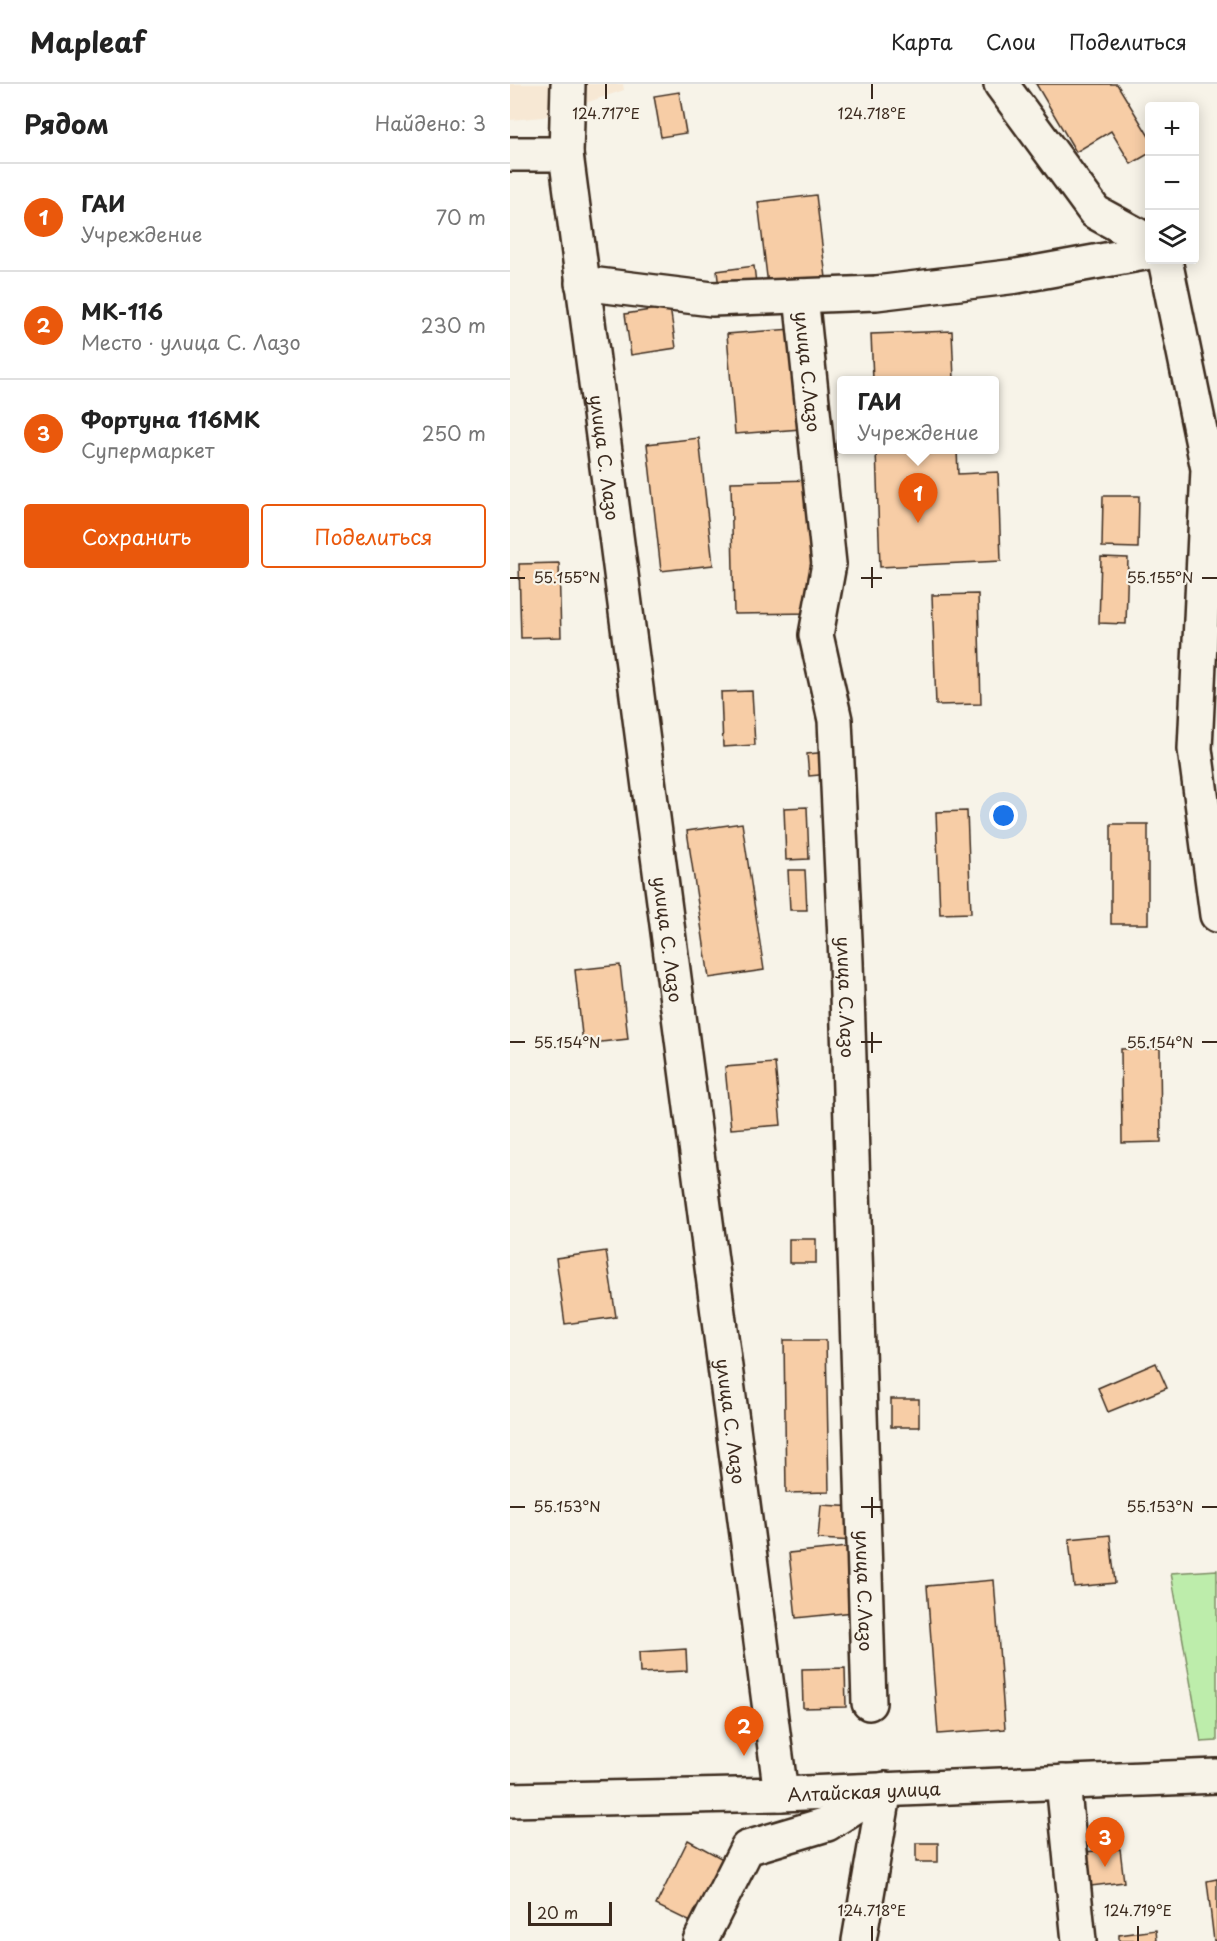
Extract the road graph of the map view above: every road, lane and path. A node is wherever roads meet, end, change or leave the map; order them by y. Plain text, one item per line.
1 (568, 84) edge
2 (1001, 84) edge
3 (510, 154) edge
4 (566, 154) junction
5 (1145, 240) edge
6 (1145, 253) edge
7 (1166, 264) edge
8 (582, 283) junction
9 (801, 296) junction
10 (1217, 915) edge
11 (869, 1703) dead end
12 (1217, 1776) edge
13 (1063, 1782) junction
14 (883, 1790) junction
15 (781, 1794) junction
16 (510, 1800) edge
17 (700, 1941) edge
18 (859, 1941) edge
19 (1079, 1941) edge

1 - 4 street, улица С. Лазо
2 - 5 street
3 - 4 street
4 - 8 street, улица С. Лазо
6 - 9 street
7 - 10 street
8 - 9 street
8 - 15 street, улица С. Лазо
9 - 11 street, улица С.Лазо
12 - 13 street, Алтайская улица
13 - 14 street, Алтайская улица
13 - 19 street
14 - 15 street, Алтайская улица
14 - 17 street
14 - 18 street
15 - 16 street, Алтайская улица

